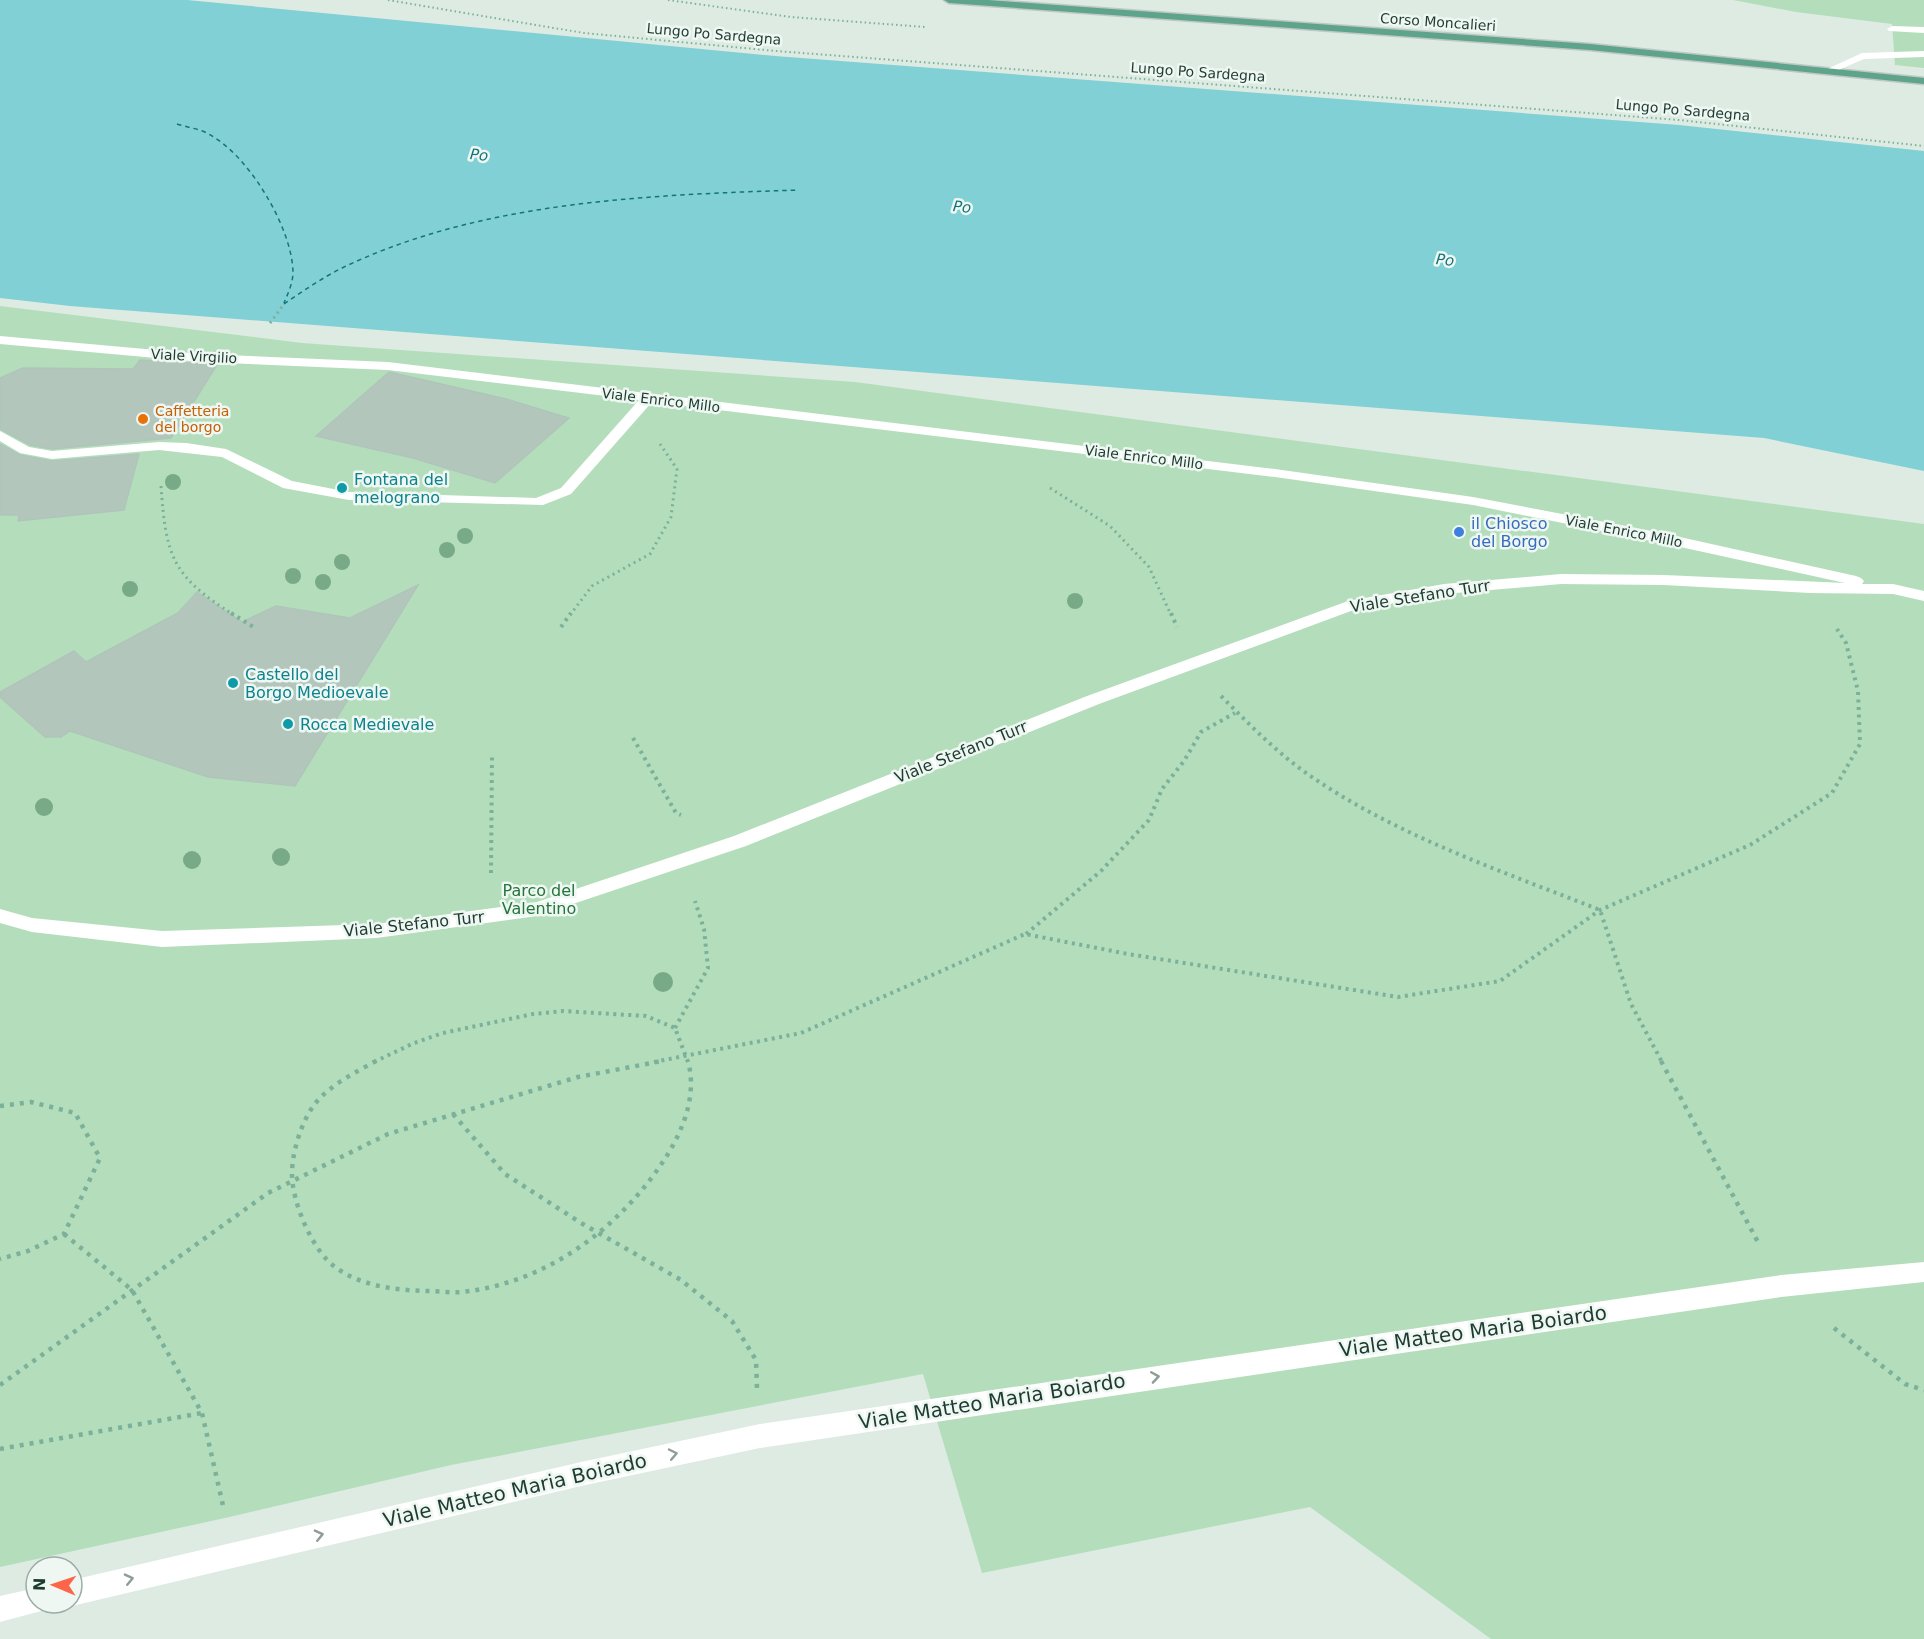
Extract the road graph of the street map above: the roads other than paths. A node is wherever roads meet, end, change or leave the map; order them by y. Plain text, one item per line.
1 (949, 0) edge
2 (1892, 29) dead end
3 (1924, 30) edge
4 (1924, 54) edge
5 (1830, 70) junction
6 (1924, 81) edge
7 (0, 340) edge
8 (388, 366) joint
9 (648, 398) junction
10 (0, 435) edge
11 (1893, 589) junction
12 (1924, 596) edge
13 (0, 916) edge
14 (1924, 1272) edge
15 (84, 1590) edge
16 (24, 1604) edge
17 (0, 1609) edge

1 - 5 main road, Corso Moncalieri
2 - 3 street
4 - 5 street
5 - 6 main road, Corso Moncalieri
7 - 8 street, Viale Virgilio
8 - 9 street, Viale Enrico Millo
9 - 10 street
9 - 11 street, Viale Enrico Millo
11 - 12 street, Viale Stefano Turr
11 - 13 street, Viale Stefano Turr
15 -> 14 street, Viale Matteo Maria Boiardo
16 - 17 street

